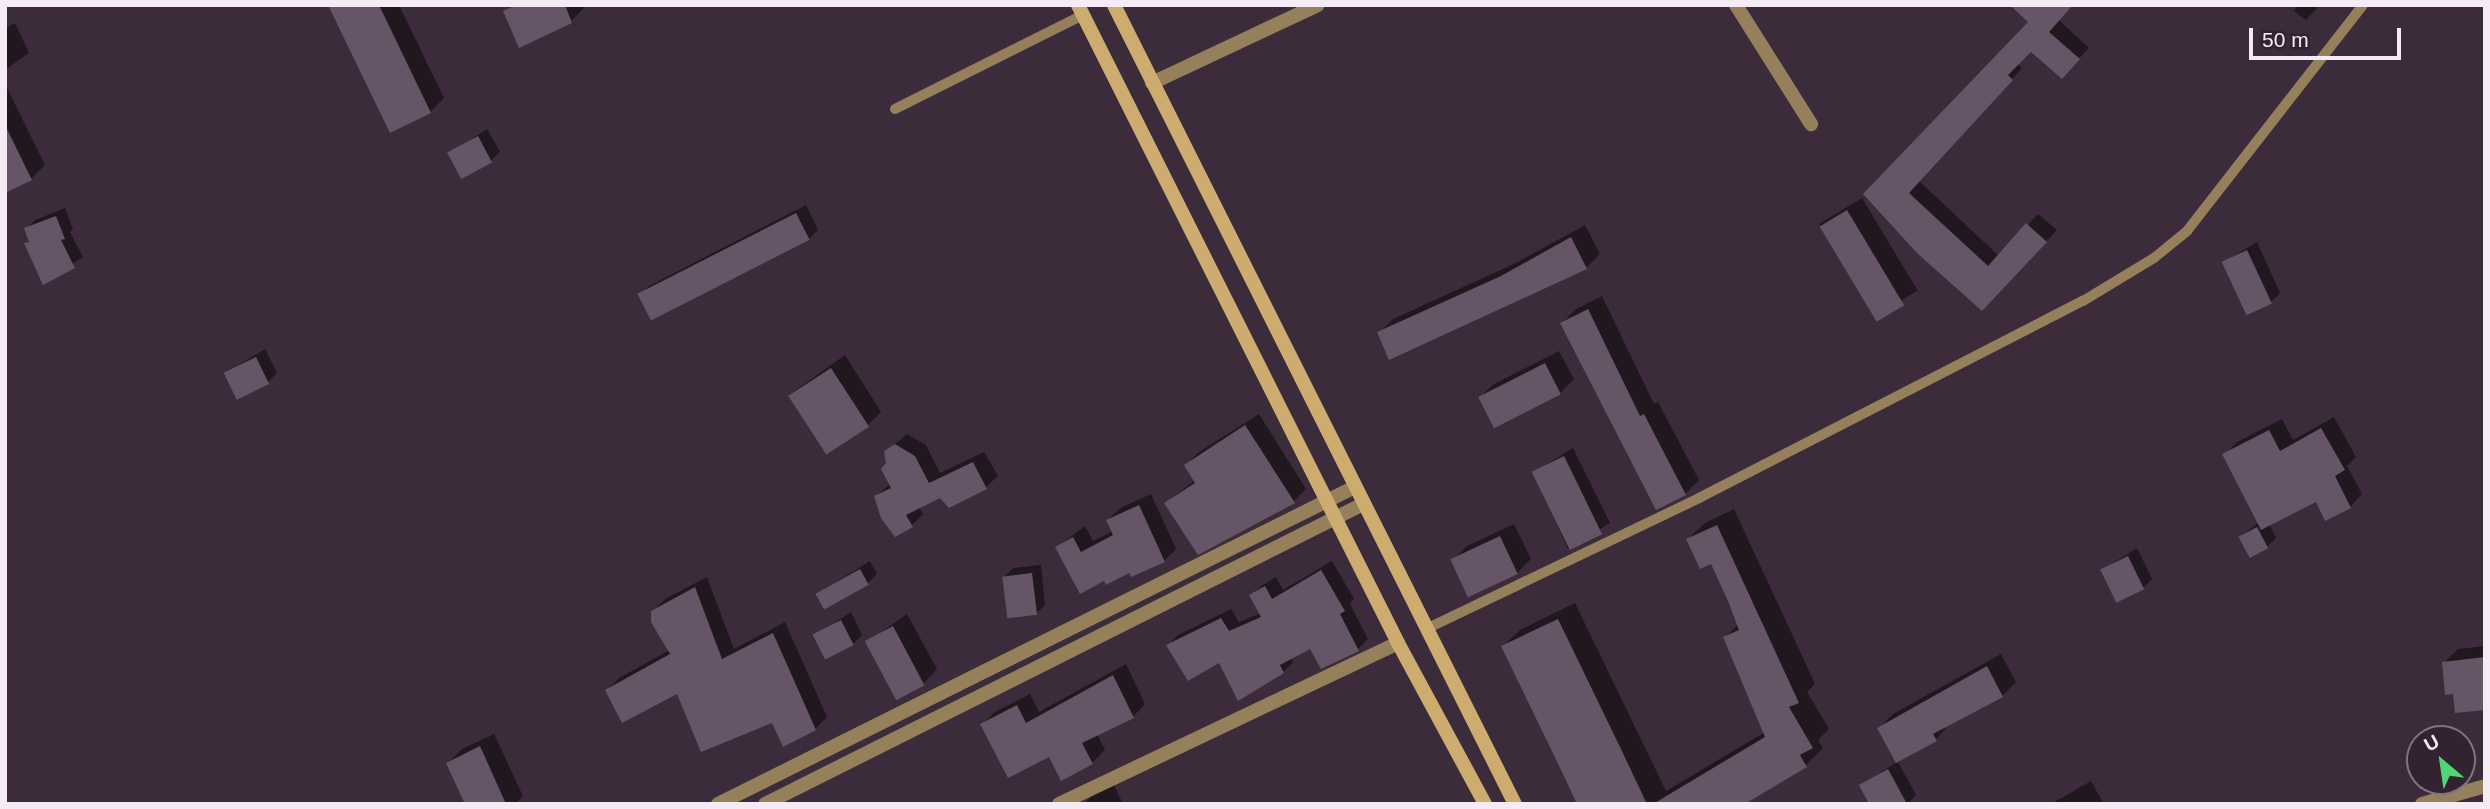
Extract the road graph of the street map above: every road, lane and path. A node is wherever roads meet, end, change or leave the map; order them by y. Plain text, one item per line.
1 (1114, 5) edge
2 (1318, 5) edge
3 (1736, 5) edge
4 (2363, 5) edge
5 (1080, 10) edge
6 (1152, 83) junction
7 (895, 109) dead end
8 (1811, 124) dead end
9 (1353, 488) junction
10 (1326, 502) junction
11 (1361, 505) junction
12 (1335, 519) junction
13 (1426, 629) junction
14 (1398, 643) junction
15 (2485, 786) edge
16 (718, 804) edge
17 (765, 804) edge
18 (1059, 804) edge
19 (1485, 804) edge
20 (1515, 804) edge
21 (2422, 804) edge

1 - 6 street
2 - 6 street
3 - 8 street
4 - 13 lane
5 - 7 lane
5 - 10 street
6 - 9 street
9 - 10 street
9 - 11 street
10 - 12 street
10 - 16 street
11 - 12 street
11 - 13 street
12 - 14 street
12 - 17 street
13 - 20 street
14 - 18 street
14 - 19 street
15 - 21 street

